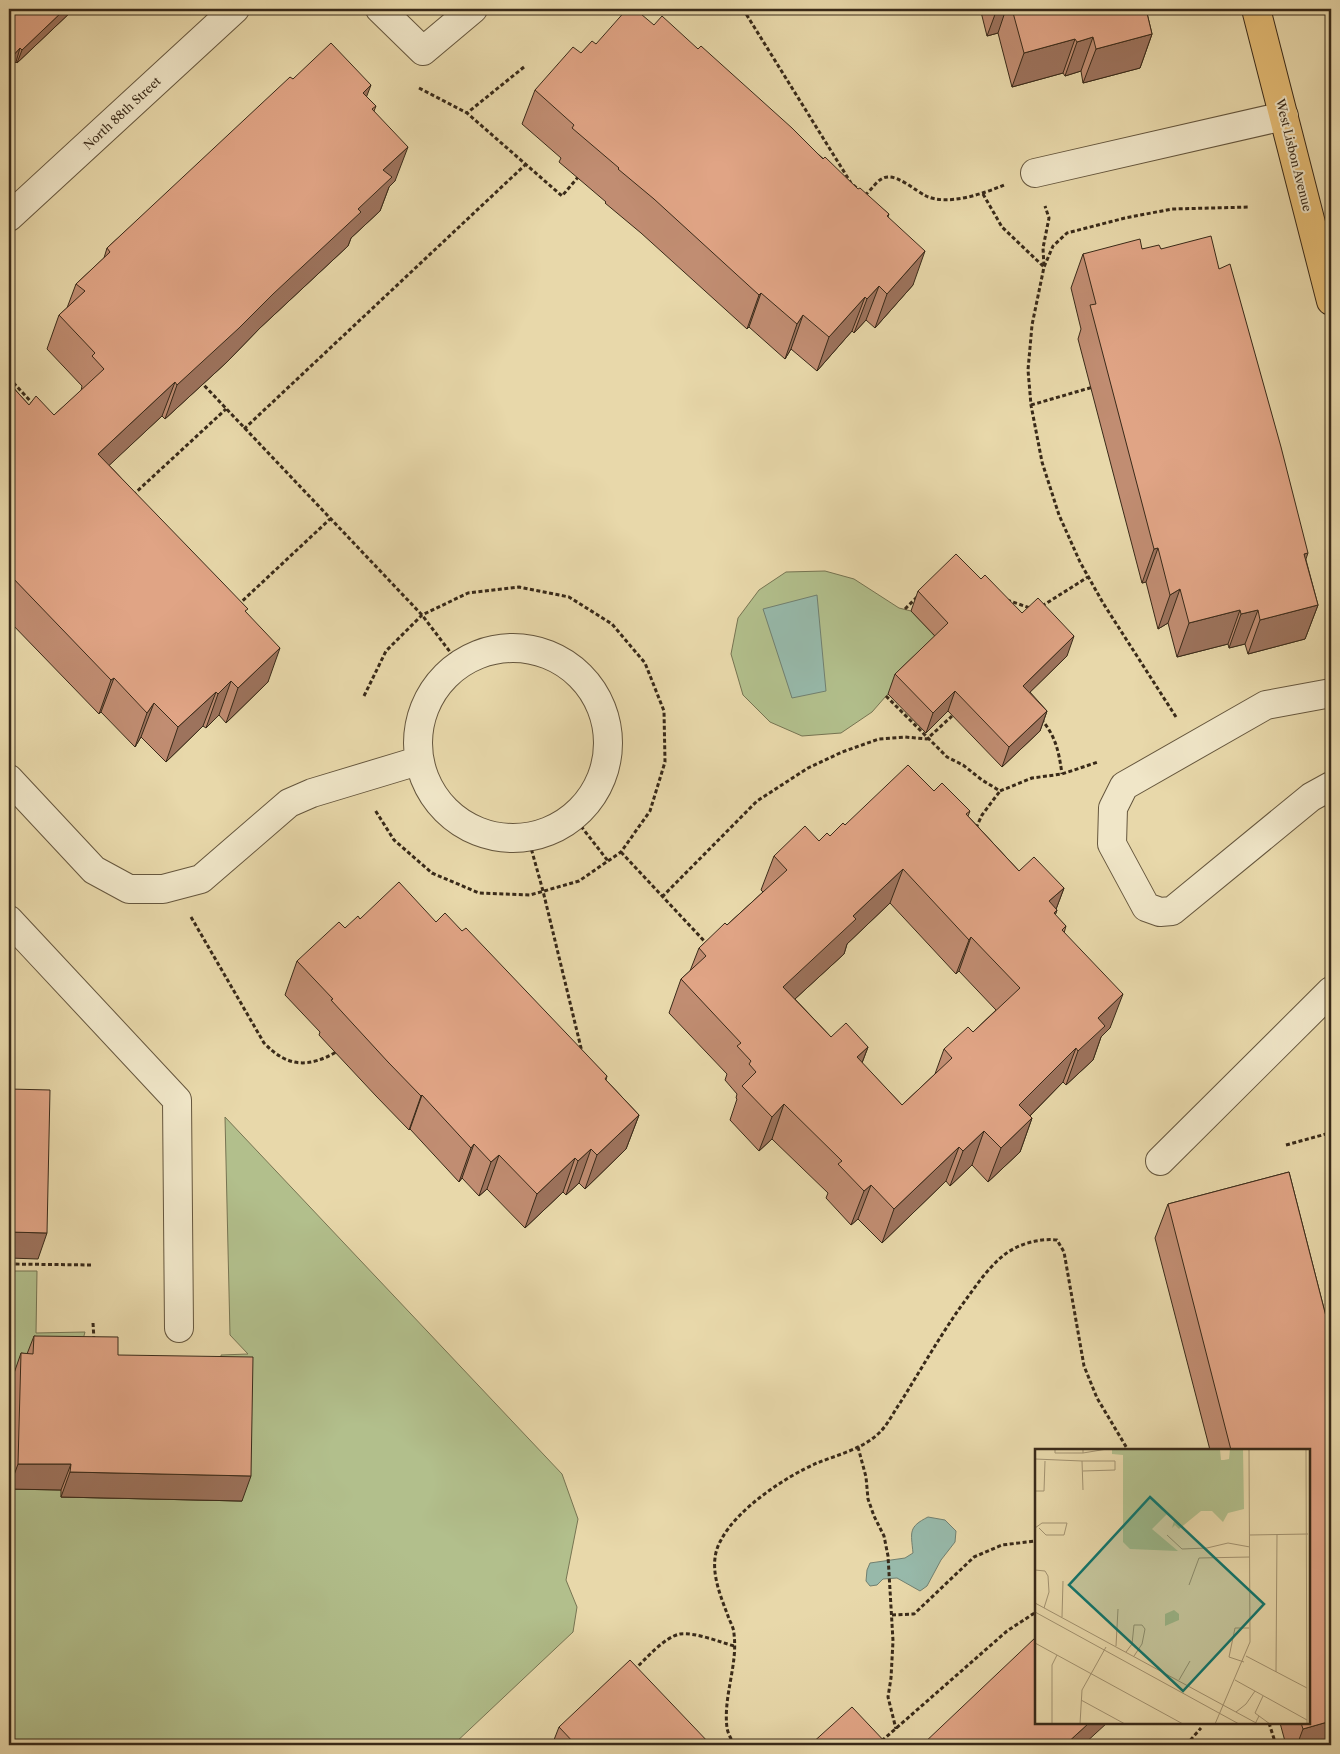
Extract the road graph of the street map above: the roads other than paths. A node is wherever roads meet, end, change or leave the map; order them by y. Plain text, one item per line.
1 (235, 9) edge
2 (380, 9) edge
3 (473, 9) edge
4 (1256, 9) edge
5 (1284, 116) junction
6 (1035, 172) dead end
7 (9, 217) edge
8 (1331, 301) edge
9 (1331, 693) edge
10 (418, 761) junction
11 (9, 779) edge
12 (1331, 786) edge
13 (9, 920) edge
14 (1331, 991) edge
15 (1160, 1161) dead end
16 (178, 1328) dead end

1 - 7 street, North 88th Street
2 - 3 street
4 - 5 main road, West Lisbon Avenue
5 - 6 street
5 - 8 main road, West Lisbon Avenue
9 - 12 street
10 - 10 street
10 - 11 street
13 - 16 street
14 - 15 street

